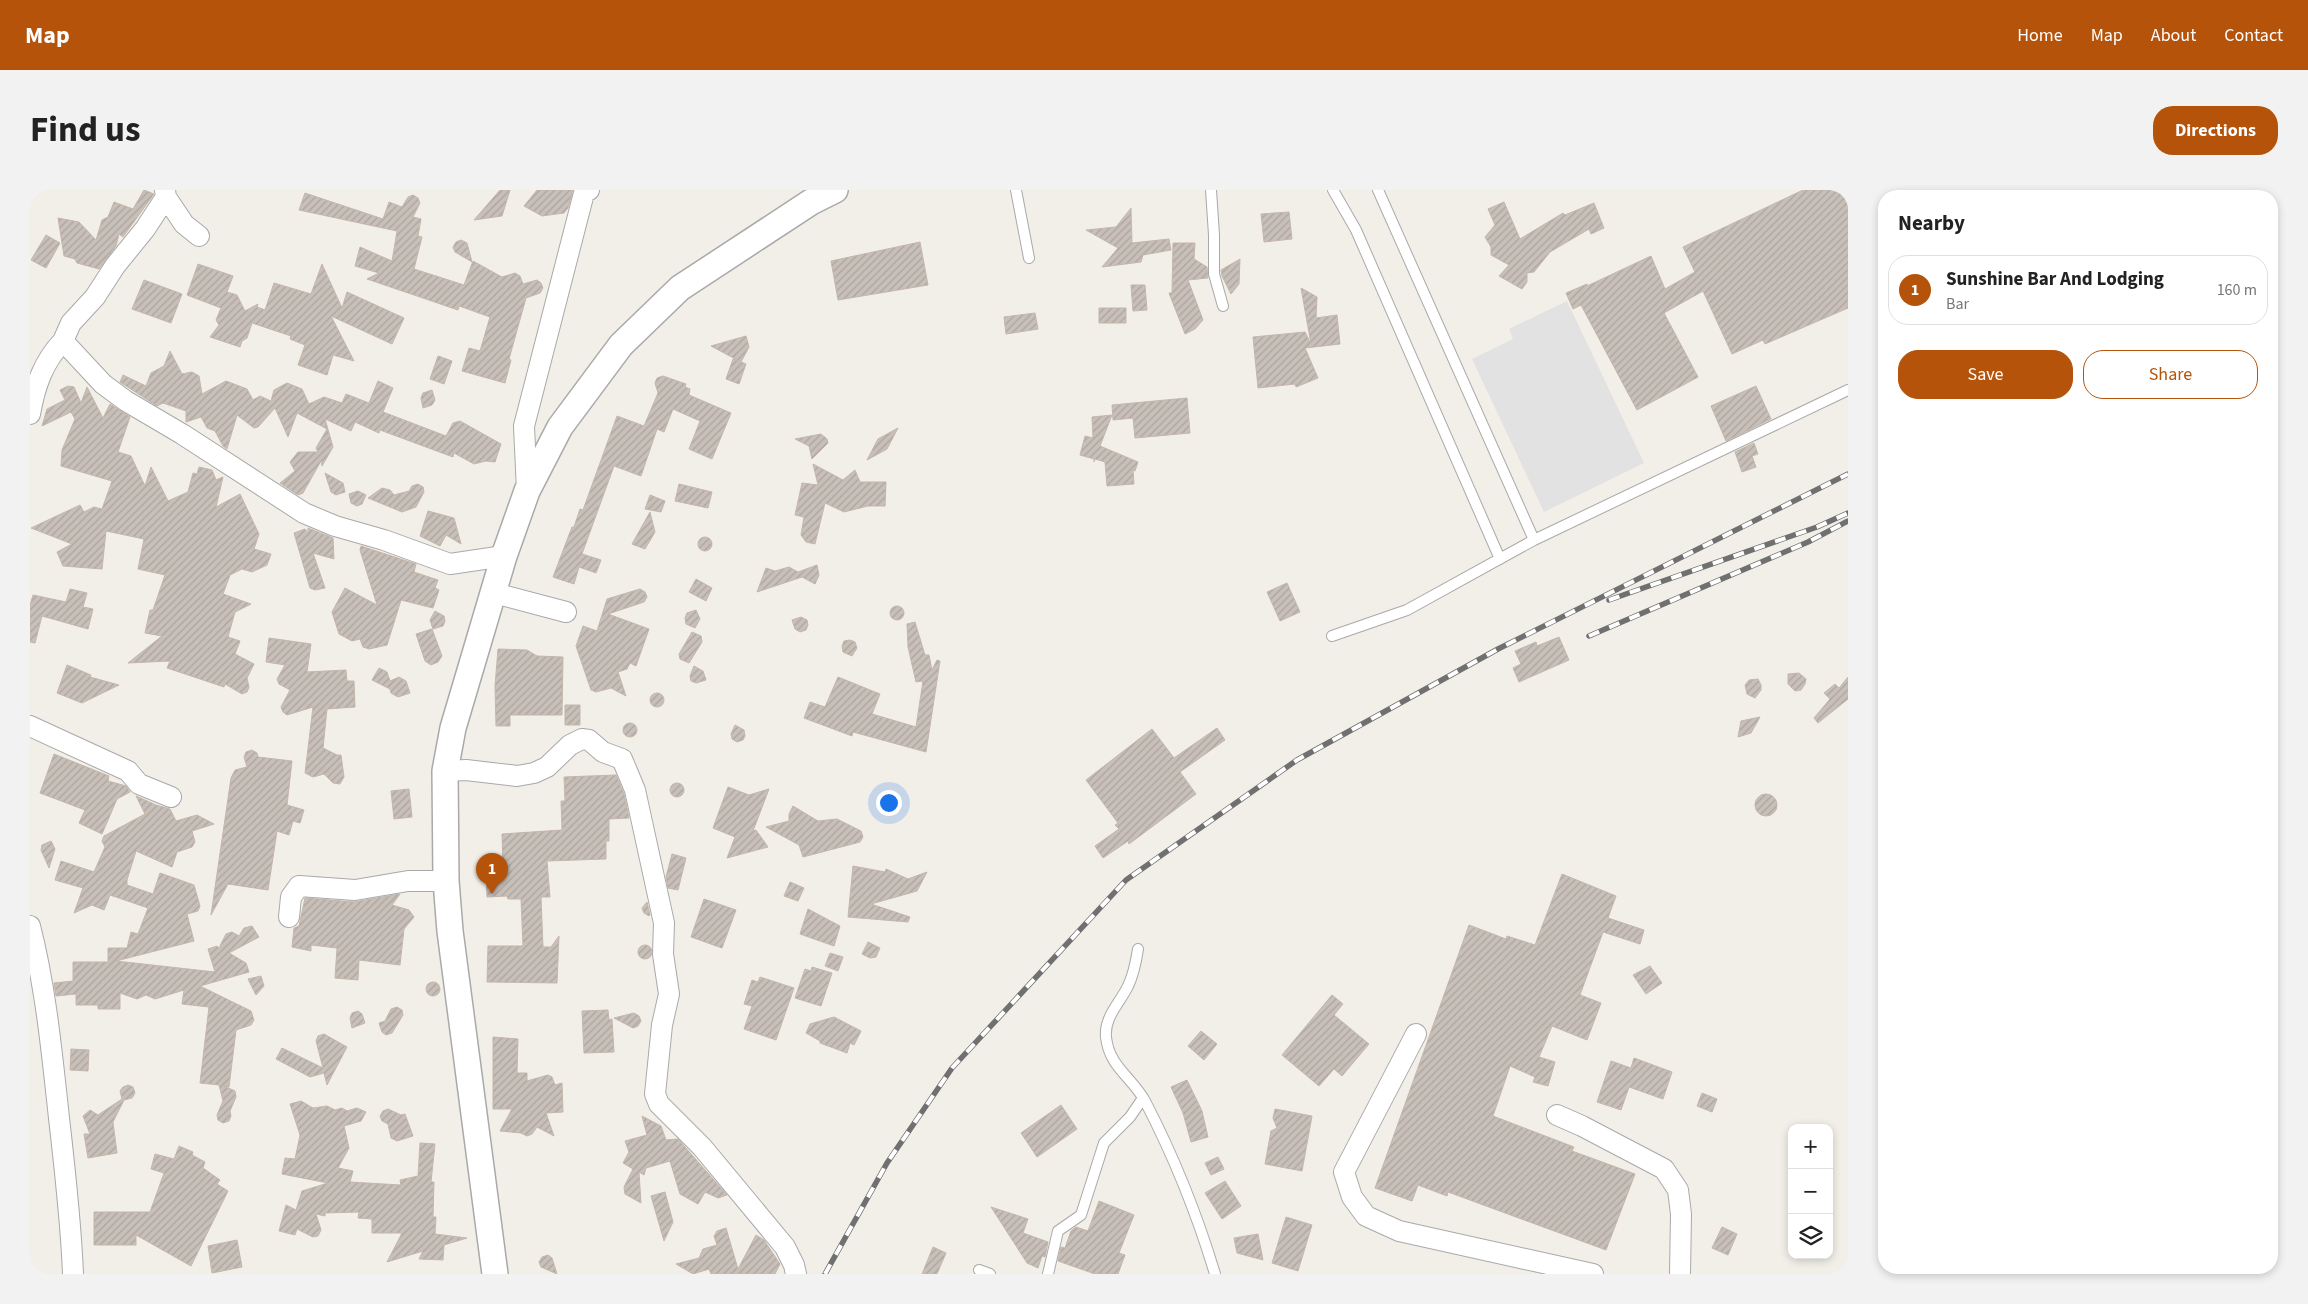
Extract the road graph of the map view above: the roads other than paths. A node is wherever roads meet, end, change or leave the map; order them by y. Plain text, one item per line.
1 (589, 190) edge
2 (835, 190) edge
3 (1016, 190) edge
4 (1211, 190) edge
5 (1332, 190) edge
6 (1378, 190) edge
7 (166, 194) edge
8 (805, 196) edge
9 (198, 236) dead end
10 (1029, 258) dead end
11 (1223, 306) dead end
12 (64, 341) junction
13 (1848, 390) edge
14 (30, 414) edge
15 (527, 491) junction
16 (1534, 540) junction
17 (504, 556) junction
18 (1500, 559) junction
19 (494, 593) junction
20 (566, 612) dead end
21 (1332, 636) dead end
22 (30, 726) edge
23 (445, 771) junction
24 (171, 798) dead end
25 (446, 882) junction
26 (289, 917) dead end
27 (30, 926) edge
28 (1138, 949) dead end
29 (39, 1027) edge
30 (1416, 1034) dead end
31 (1143, 1098) junction
32 (1557, 1115) dead end
33 (980, 1270) dead end
34 (73, 1274) edge
35 (495, 1274) edge
36 (796, 1274) edge
37 (990, 1274) edge
38 (1048, 1274) edge
39 (1215, 1274) edge
40 (1593, 1274) edge
41 (1680, 1274) edge

1 - 15 street
2 - 8 street
3 - 10 lane
4 - 11 lane
5 - 18 lane
6 - 16 lane
7 - 9 street
7 - 12 street
8 - 15 street
12 - 14 street
12 - 17 street
13 - 16 lane
15 - 17 street
16 - 18 lane
17 - 19 street
18 - 21 lane
19 - 20 street
19 - 23 street
22 - 24 street
23 - 25 street
23 - 36 street
25 - 26 street
25 - 35 street
27 - 29 street
28 - 31 lane
29 - 34 street
30 - 40 street
31 - 38 lane
31 - 39 lane
32 - 41 street
33 - 37 lane

